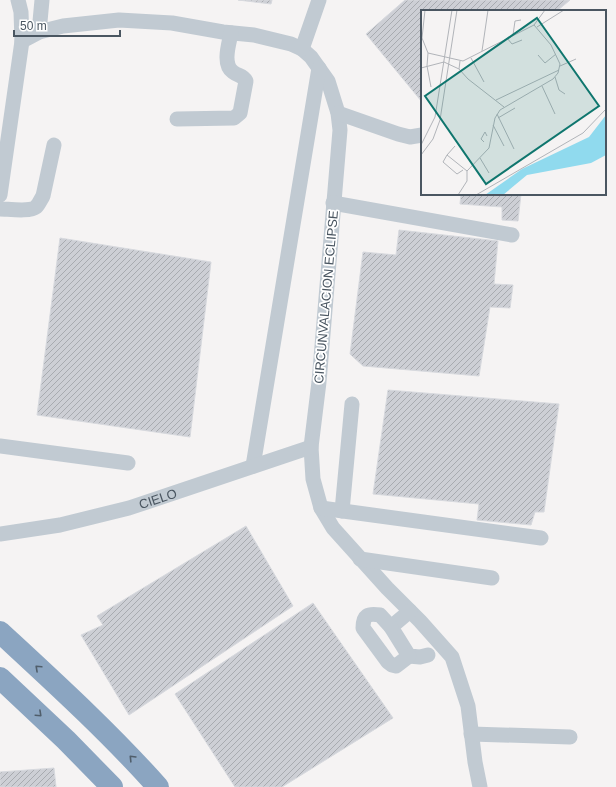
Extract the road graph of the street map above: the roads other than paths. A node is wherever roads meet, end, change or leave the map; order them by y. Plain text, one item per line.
1 (18, 0) edge
2 (42, 0) edge
3 (319, 0) edge
4 (39, 32) junction
5 (231, 33) junction
6 (22, 41) junction
7 (302, 49) junction
8 (319, 68) junction
9 (338, 113) junction
10 (177, 119) dead end
11 (421, 135) edge
12 (54, 145) dead end
13 (1, 174) edge
14 (0, 195) edge
15 (333, 203) junction
16 (0, 209) edge
17 (512, 235) dead end
18 (352, 404) dead end
19 (0, 446) edge
20 (311, 447) junction
21 (128, 463) dead end
22 (254, 466) junction
23 (321, 508) junction
24 (342, 511) junction
25 (0, 534) edge
26 (541, 538) dead end
27 (360, 559) junction
28 (492, 578) dead end
29 (410, 611) junction
30 (391, 627) junction
31 (0, 632) edge
32 (428, 655) dead end
33 (409, 656) junction
34 (0, 678) edge
35 (471, 734) junction
36 (570, 737) dead end
37 (112, 787) edge
38 (158, 787) edge
39 (480, 787) edge

1 - 6 lane
2 - 4 lane
3 - 7 lane
4 - 5 lane, CIRCUNVALACION ECLIPSE
4 - 6 lane, CIRCUNVALACION ECLIPSE
5 - 7 lane, CIRCUNVALACION ECLIPSE
5 - 10 lane
6 - 13 lane
7 - 8 lane, CIRCUNVALACION ECLIPSE
8 - 9 lane, CIRCUNVALACION ECLIPSE
8 - 22 lane
9 - 11 lane
9 - 15 lane, CIRCUNVALACION ECLIPSE
12 - 16 lane
13 - 14 lane
15 - 17 lane
15 - 20 lane, CIRCUNVALACION ECLIPSE
18 - 24 lane
19 - 21 lane
20 - 22 lane, CIELO
20 - 23 lane, CIRCUNVALACION ECLIPSE
22 - 25 lane, CIELO
23 - 24 lane
23 - 27 lane, CIRCUNVALACION ECLIPSE
24 - 26 lane
27 - 28 lane
27 - 29 lane, CIRCUNVALACION ECLIPSE
29 - 30 lane
29 - 35 lane, CIRCUNVALACION ECLIPSE
30 - 33 lane
30 - 33 lane
38 -> 31 highway
32 - 33 lane
34 -> 37 highway
35 - 36 lane
35 - 39 lane, CIRCUNVALACION ECLIPSE

